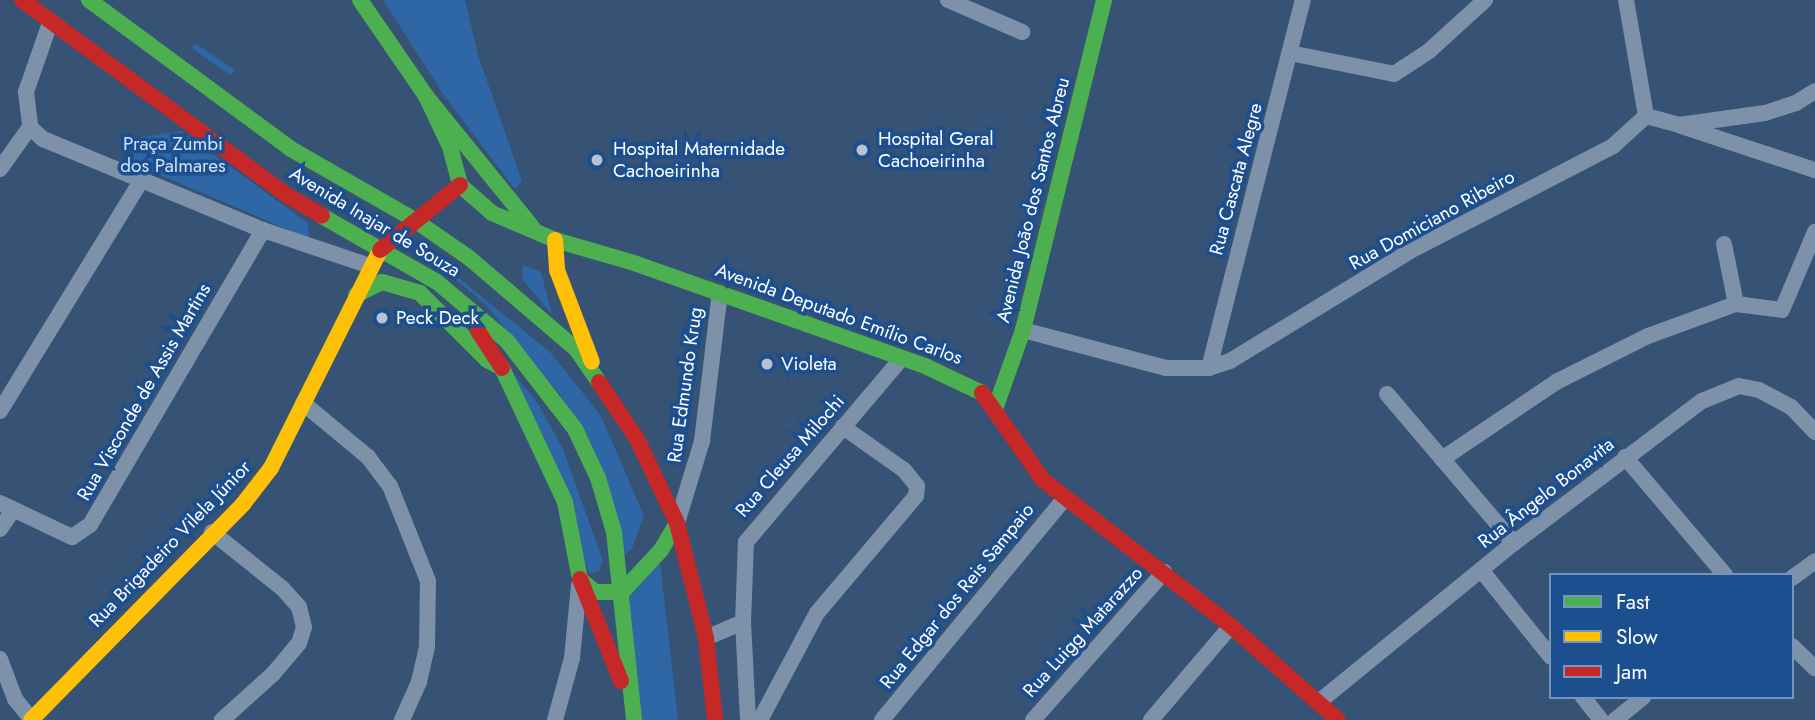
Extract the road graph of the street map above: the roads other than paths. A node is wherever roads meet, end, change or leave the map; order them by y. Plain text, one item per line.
1 (22, 0) edge
2 (89, 0) edge
3 (360, 0) edge
4 (948, 0) edge
5 (1104, 0) edge
6 (1303, 0) edge
7 (1485, 0) edge
8 (1626, 0) edge
9 (983, 7) edge
10 (50, 23) junction
11 (1022, 32) dead end
12 (1290, 53) junction
13 (1815, 91) edge
14 (426, 96) junction
15 (1646, 116) junction
16 (1679, 125) junction
17 (30, 127) junction
18 (0, 169) edge
19 (1815, 170) edge
20 (142, 179) junction
21 (460, 185) junction
22 (413, 219) junction
23 (263, 230) junction
24 (1815, 232) edge
25 (536, 233) junction
26 (555, 240) junction
27 (1724, 244) dead end
28 (380, 250) junction
29 (370, 266) junction
30 (411, 266) junction
31 (720, 293) junction
32 (356, 295) junction
33 (1736, 304) junction
34 (1023, 330) junction
35 (902, 358) junction
36 (502, 368) junction
37 (1209, 368) junction
38 (596, 373) junction
39 (1387, 394) dead end
40 (303, 403) junction
41 (995, 409) junction
42 (0, 411) edge
43 (843, 426) junction
44 (1814, 430) edge
45 (1625, 457) junction
46 (1442, 459) junction
47 (1064, 499) junction
48 (6, 506) edge
49 (677, 523) junction
50 (0, 529) edge
51 (212, 533) junction
52 (1514, 543) junction
53 (1815, 561) edge
54 (1482, 571) junction
55 (1164, 572) junction
56 (1723, 573) edge
57 (1794, 577) edge
58 (580, 579) junction
59 (622, 592) junction
60 (743, 622) junction
61 (1231, 626) junction
62 (604, 638) junction
63 (706, 638) junction
64 (1794, 648) edge
65 (1549, 655) edge
66 (572, 658) junction
67 (0, 659) edge
68 (1815, 668) edge
69 (631, 696) junction
70 (1585, 699) edge
71 (1641, 699) edge
72 (1320, 701) junction
73 (1333, 718) edge
74 (31, 720) edge
75 (222, 720) edge
76 (402, 720) edge
77 (555, 720) edge
78 (634, 720) edge
79 (715, 720) edge
80 (748, 720) edge
81 (760, 720) edge
82 (881, 720) edge
83 (1033, 720) edge
84 (1150, 720) edge
85 (1601, 720) edge
86 (1615, 720) edge

1 - 10 main road, Avenida Inajar de Souza
2 - 22 main road, Avenida Inajar de Souza
3 - 14 main road
4 - 9 street
5 - 34 main road, Avenida João dos Santos Abreu
6 - 12 street, Rua Cascata Alegre
7 - 12 street
8 - 15 street
9 - 11 street
10 - 17 street
10 - 28 main road, Avenida Inajar de Souza
12 - 37 street, Rua Cascata Alegre
13 - 16 street
14 - 21 main road
14 - 25 main road
15 - 16 street
15 - 37 street, Rua Domiciano Ribeiro
16 - 19 street
17 - 18 street
17 - 20 street
20 - 23 street
20 - 42 street
21 - 22 main road, Rua Brigadeiro Vilela Júnior
21 - 25 main road, Avenida Deputado Emílio Carlos
22 - 28 main road, Rua Brigadeiro Vilela Júnior
22 - 38 main road, Avenida Inajar de Souza
23 - 29 street
23 - 48 street, Rua Visconde de Assis Martins
24 - 33 street
25 - 26 main road, Avenida Deputado Emílio Carlos
26 - 31 main road, Avenida Deputado Emílio Carlos
26 - 38 main road
27 - 33 street
28 - 29 main road, Rua Brigadeiro Vilela Júnior
28 - 30 main road, Avenida Inajar de Souza
29 - 32 main road, Rua Brigadeiro Vilela Júnior
30 - 36 main road
30 - 59 main road, Avenida Inajar de Souza
31 - 35 main road, Avenida Deputado Emílio Carlos
31 - 49 street, Rua Edmundo Krug
32 - 36 main road
32 - 40 main road, Rua Brigadeiro Vilela Júnior
33 - 46 street
34 - 37 street, Rua Domiciano Ribeiro
34 - 41 main road, Avenida João dos Santos Abreu
35 - 41 main road, Avenida Deputado Emílio Carlos
35 - 43 street, Rua Cleusa Milochi
36 - 58 main road
38 - 49 main road, Avenida Inajar de Souza
39 - 46 street
40 - 51 main road, Rua Brigadeiro Vilela Júnior
40 - 76 street
41 - 47 main road, Avenida Deputado Emílio Carlos
43 - 60 street, Rua Cleusa Milochi
43 - 81 street
44 - 45 street, Rua Ângelo Bonavita
45 - 52 street, Rua Ângelo Bonavita
45 - 56 street
46 - 52 street
47 - 55 main road, Avenida Deputado Emílio Carlos
47 - 82 street, Rua Edgar dos Reis Sampaio
48 - 50 street
49 - 59 main road
49 - 63 main road, Avenida Inajar de Souza
51 - 74 main road, Rua Brigadeiro Vilela Júnior
51 - 75 street
52 - 54 street, Rua Ângelo Bonavita
53 - 57 street
54 - 65 street
54 - 72 street, Rua Ângelo Bonavita
55 - 61 main road, Avenida Deputado Emílio Carlos
55 - 83 street, Rua Luigg Matarazzo
58 - 59 main road
58 - 62 main road
58 - 66 street
59 - 69 main road, Avenida Inajar de Souza
60 - 63 street
60 - 80 street, Rua Cleusa Milochi
61 - 72 main road, Avenida Deputado Emílio Carlos
61 - 84 street
62 - 66 street
62 - 69 main road
63 - 79 main road, Avenida Inajar de Souza
64 - 68 street
66 - 77 street
67 - 74 street
69 - 78 main road, Avenida Inajar de Souza
70 - 85 street
71 - 86 street
72 - 73 main road, Avenida Deputado Emílio Carlos

